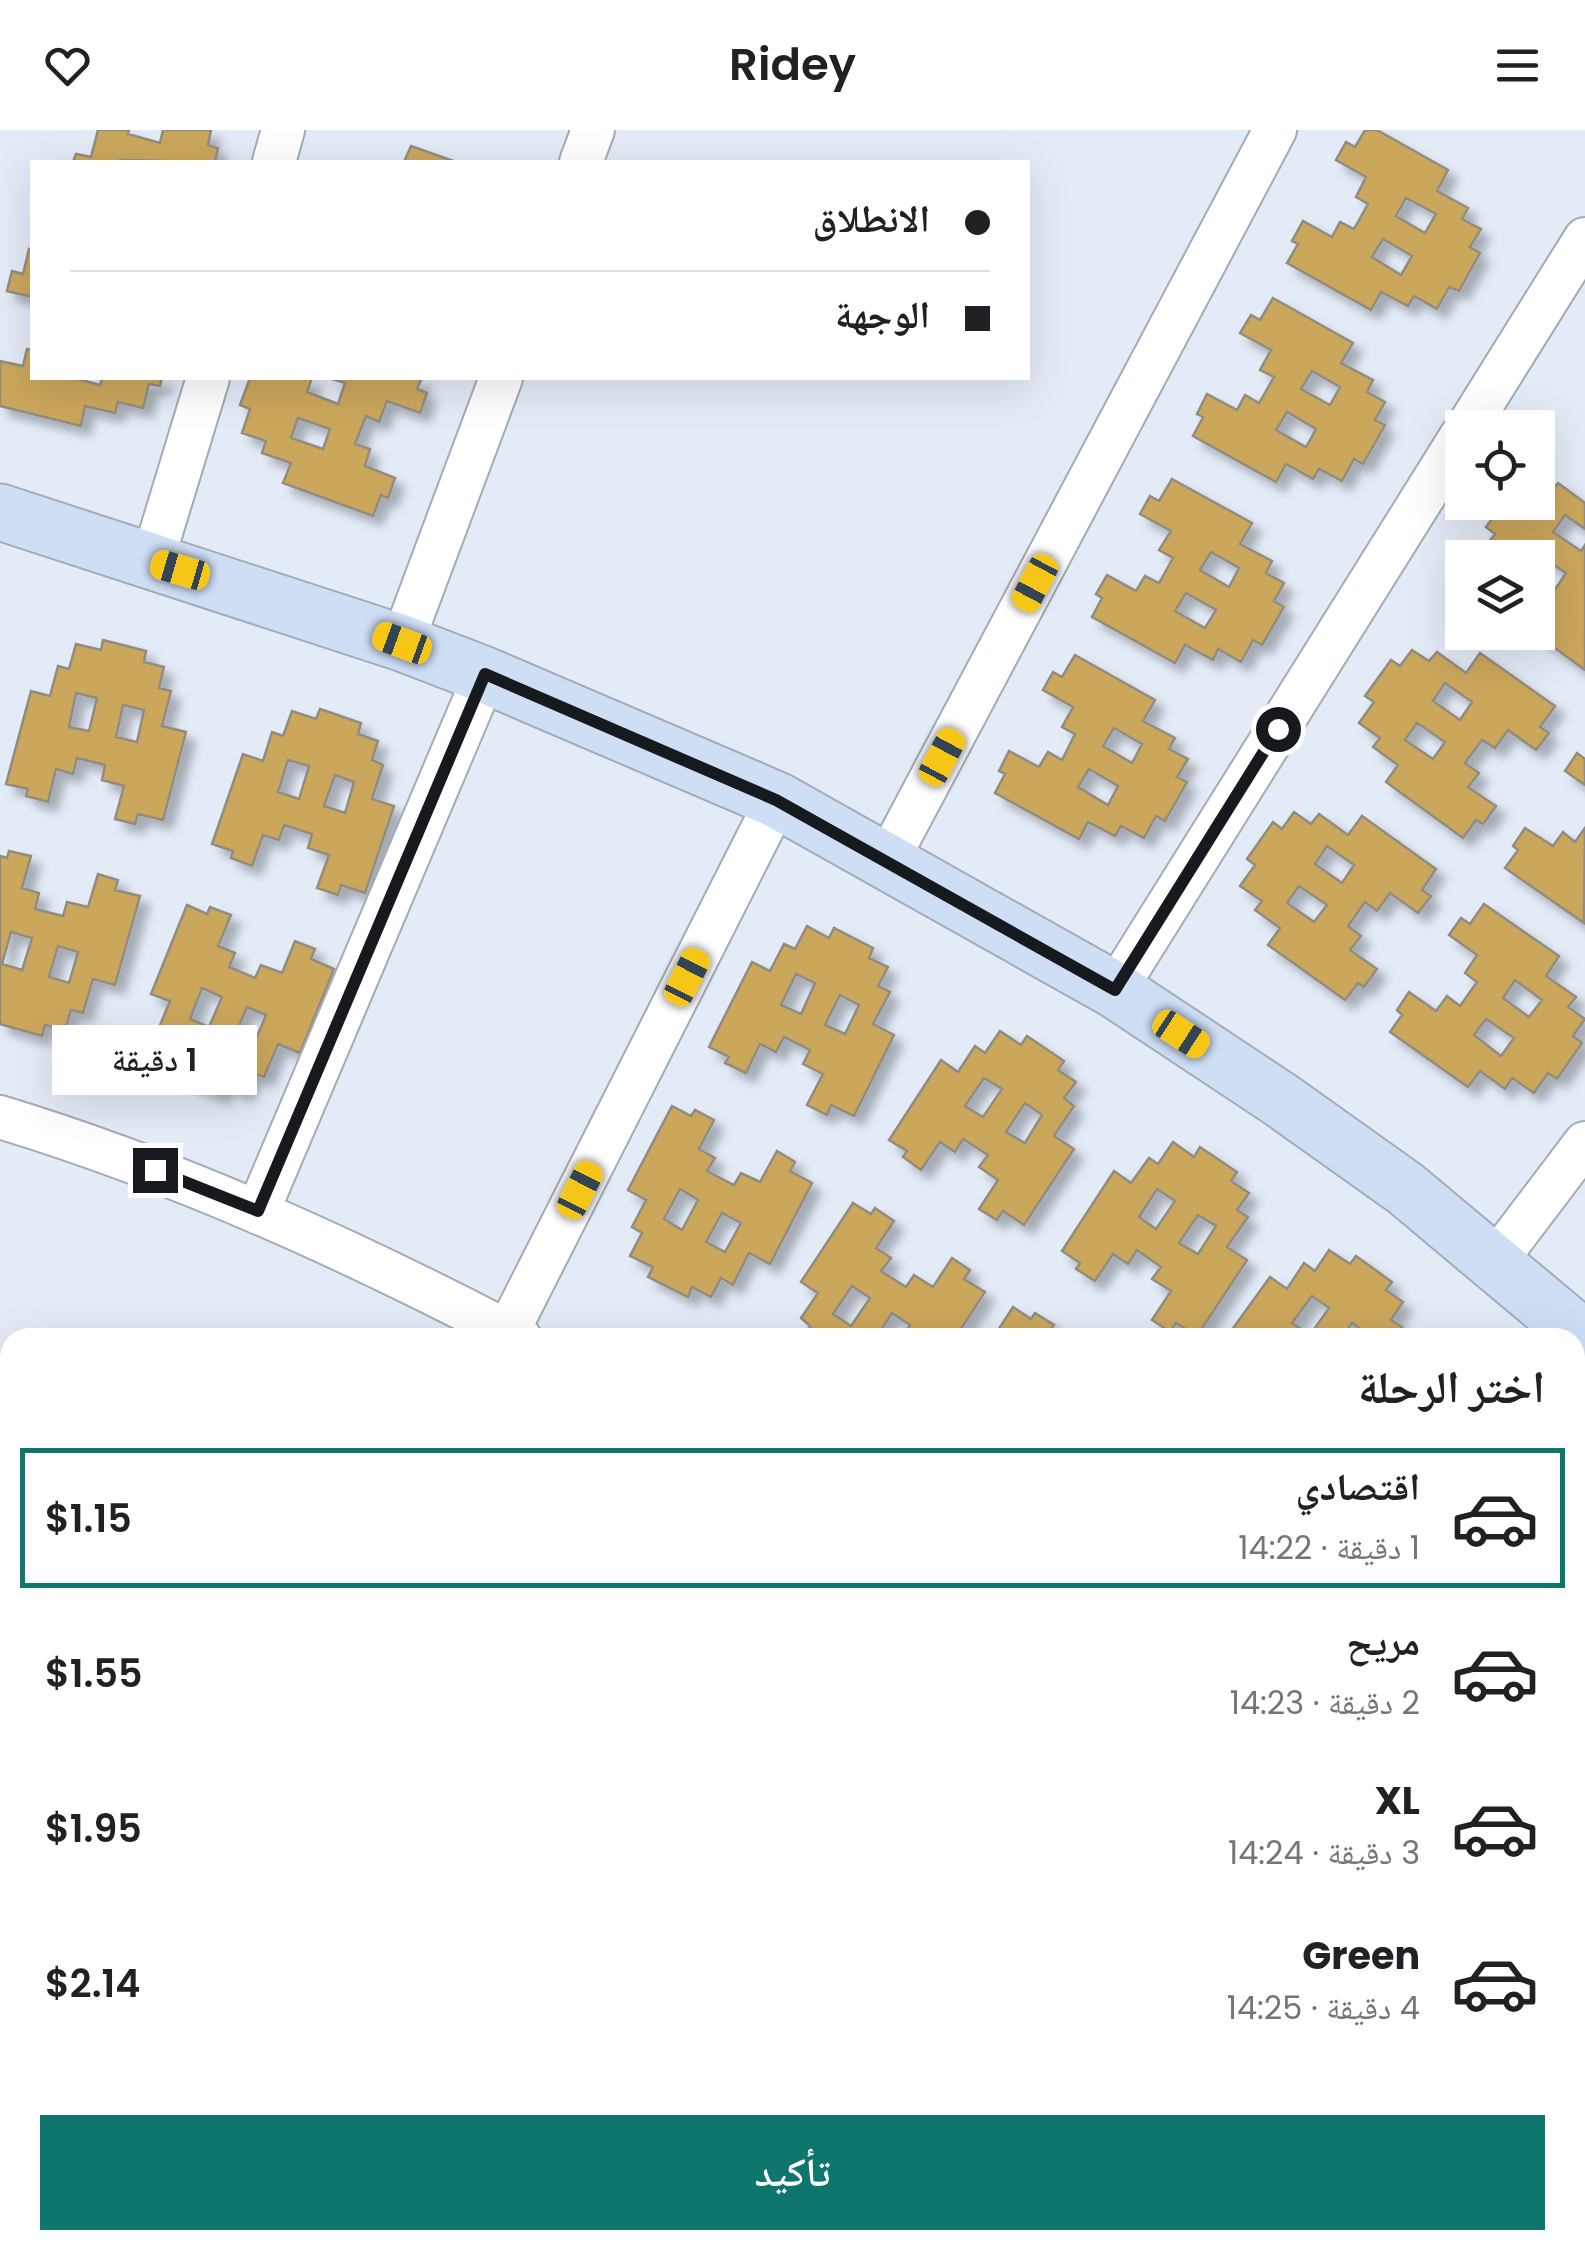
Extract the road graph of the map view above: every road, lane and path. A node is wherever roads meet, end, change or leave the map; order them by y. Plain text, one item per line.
1 (284, 130) edge
2 (593, 130) edge
3 (1275, 130) edge
4 (275, 160) edge
5 (582, 160) edge
6 (1585, 239) edge
7 (207, 380) edge
8 (500, 380) edge
9 (1478, 410) edge
10 (1445, 462) edge
11 (0, 512) edge
12 (152, 562) junction
13 (402, 643) junction
14 (485, 674) junction
15 (776, 800) junction
16 (887, 861) junction
17 (1115, 990) junction
18 (0, 1117) edge
19 (1585, 1143) edge
20 (258, 1211) junction
21 (1494, 1263) junction
22 (502, 1328) edge
23 (517, 1328) edge
24 (1572, 1328) edge

1 - 4 street
2 - 5 street
3 - 16 street
6 - 9 street
7 - 12 street
8 - 13 street
10 - 17 street
11 - 12 street
12 - 13 street
13 - 14 street
14 - 15 street
14 - 20 street
15 - 16 street
15 - 23 street
16 - 17 street
17 - 21 street
18 - 20 street
19 - 21 street
20 - 22 street
21 - 24 street

